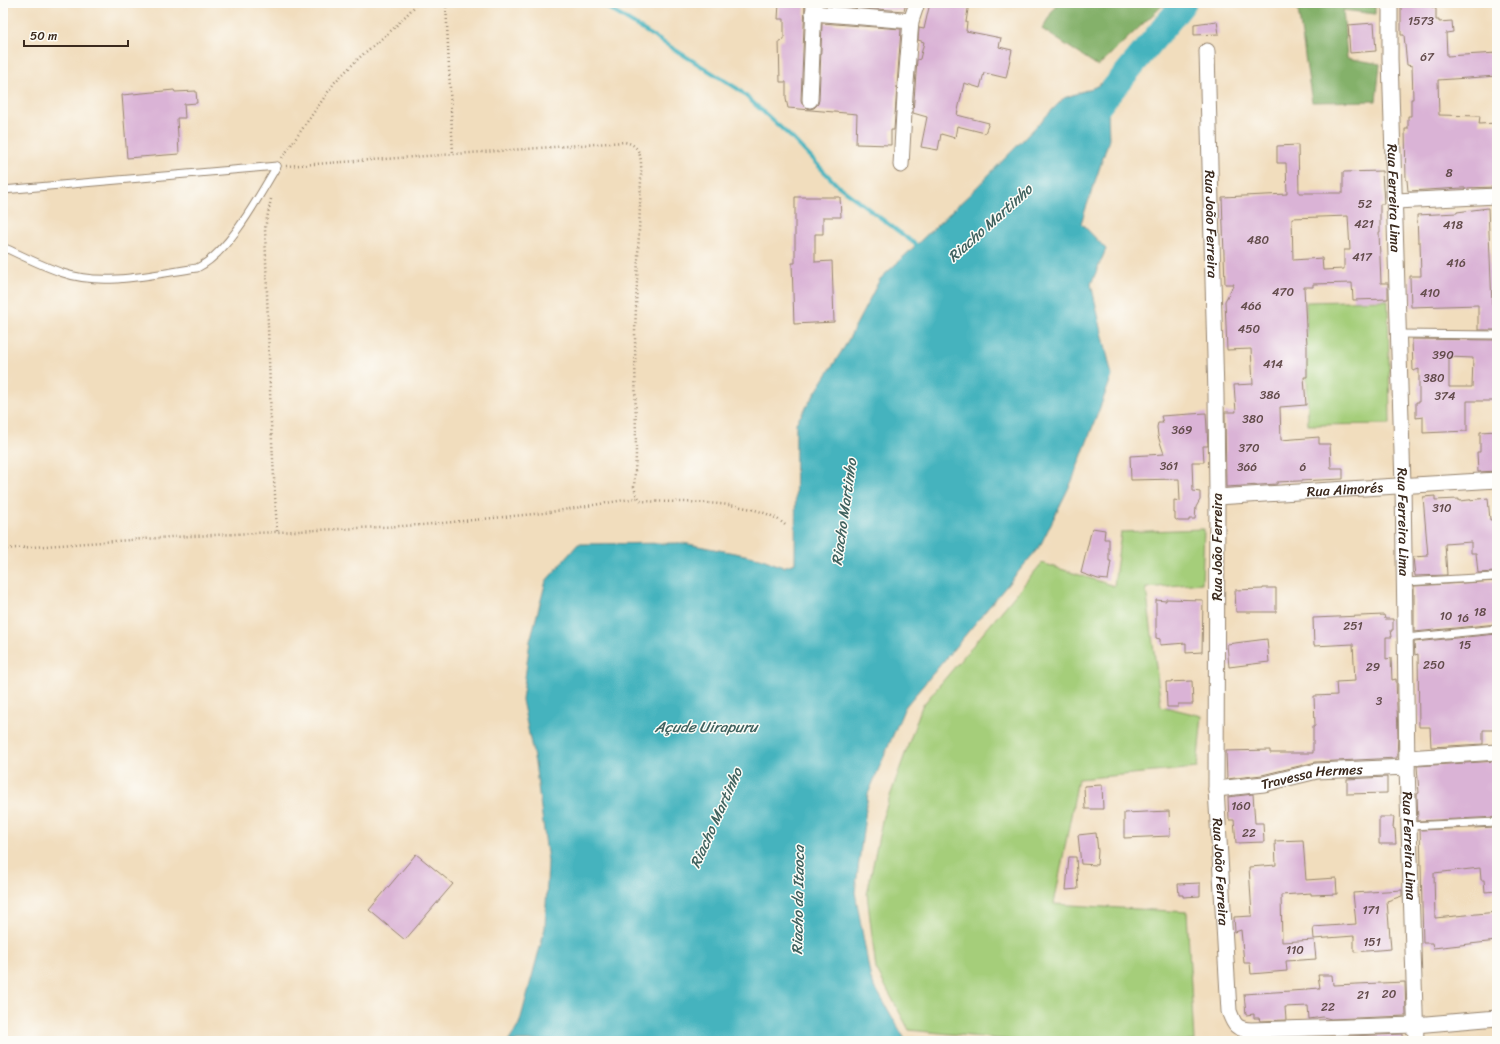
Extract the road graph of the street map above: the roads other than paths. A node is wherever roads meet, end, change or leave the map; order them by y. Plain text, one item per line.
1 (917, 3) edge
2 (1390, 3) edge
3 (814, 8) edge
4 (911, 21) junction
5 (1207, 51) dead end
6 (810, 100) dead end
7 (901, 165) dead end
8 (3, 190) edge
9 (1497, 196) edge
10 (1396, 201) junction
11 (3, 247) edge
12 (1399, 334) junction
13 (1497, 335) edge
14 (1497, 480) edge
15 (1403, 485) junction
16 (1217, 497) junction
17 (1494, 577) dead end
18 (1404, 582) junction
19 (1497, 629) edge
20 (1405, 638) junction
21 (1497, 752) edge
22 (1407, 762) junction
23 (1216, 789) junction
24 (1497, 822) edge
25 (1409, 826) junction
26 (1497, 1018) edge
27 (1415, 1025) junction
28 (1416, 1041) edge

1 - 4 street
2 - 10 street, Rua Ferreira Lima
3 - 4 street
3 - 6 street
4 - 7 street
5 - 16 street, Rua João Ferreira
8 - 11 lane
9 - 10 street
10 - 12 street, Rua Ferreira Lima
12 - 13 lane
12 - 15 street, Rua Ferreira Lima
14 - 15 street, Rua Aimorés
15 - 16 street, Rua Aimorés
15 - 18 street, Rua Ferreira Lima
16 - 23 street, Rua João Ferreira
17 - 18 lane
18 - 20 street, Rua Ferreira Lima
19 - 20 lane
20 - 22 street, Rua Ferreira Lima
21 - 22 street, Travessa Hermes
22 - 23 street, Travessa Hermes
22 - 25 street, Rua Ferreira Lima
23 - 27 street, Rua João Ferreira
24 - 25 lane
25 - 27 street, Rua Ferreira Lima
26 - 27 street
27 - 28 street, Rua Ferreira Lima

